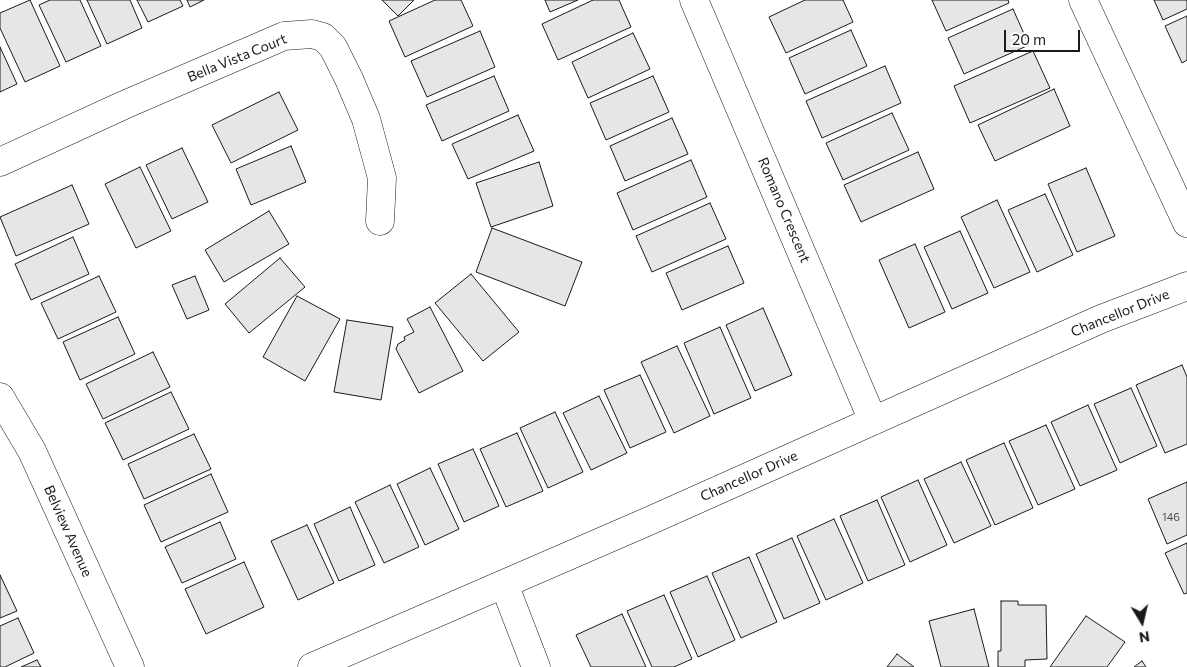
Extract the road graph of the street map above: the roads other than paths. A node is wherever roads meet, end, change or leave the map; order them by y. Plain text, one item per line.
1 (694, 0) edge
2 (1083, 0) edge
3 (0, 162) edge
4 (380, 221) dead end
5 (1187, 223) edge
6 (1187, 286) edge
7 (0, 398) edge
8 (873, 421) junction
9 (504, 584) junction
10 (130, 667) edge
11 (312, 667) edge
12 (536, 667) edge

1 - 8 street, Romano Crescent
2 - 5 street
3 - 4 street, Bella Vista Court
6 - 8 street, Chancellor Drive
7 - 10 street, Belview Avenue
8 - 9 street, Chancellor Drive
9 - 11 street, Chancellor Drive
9 - 12 street

